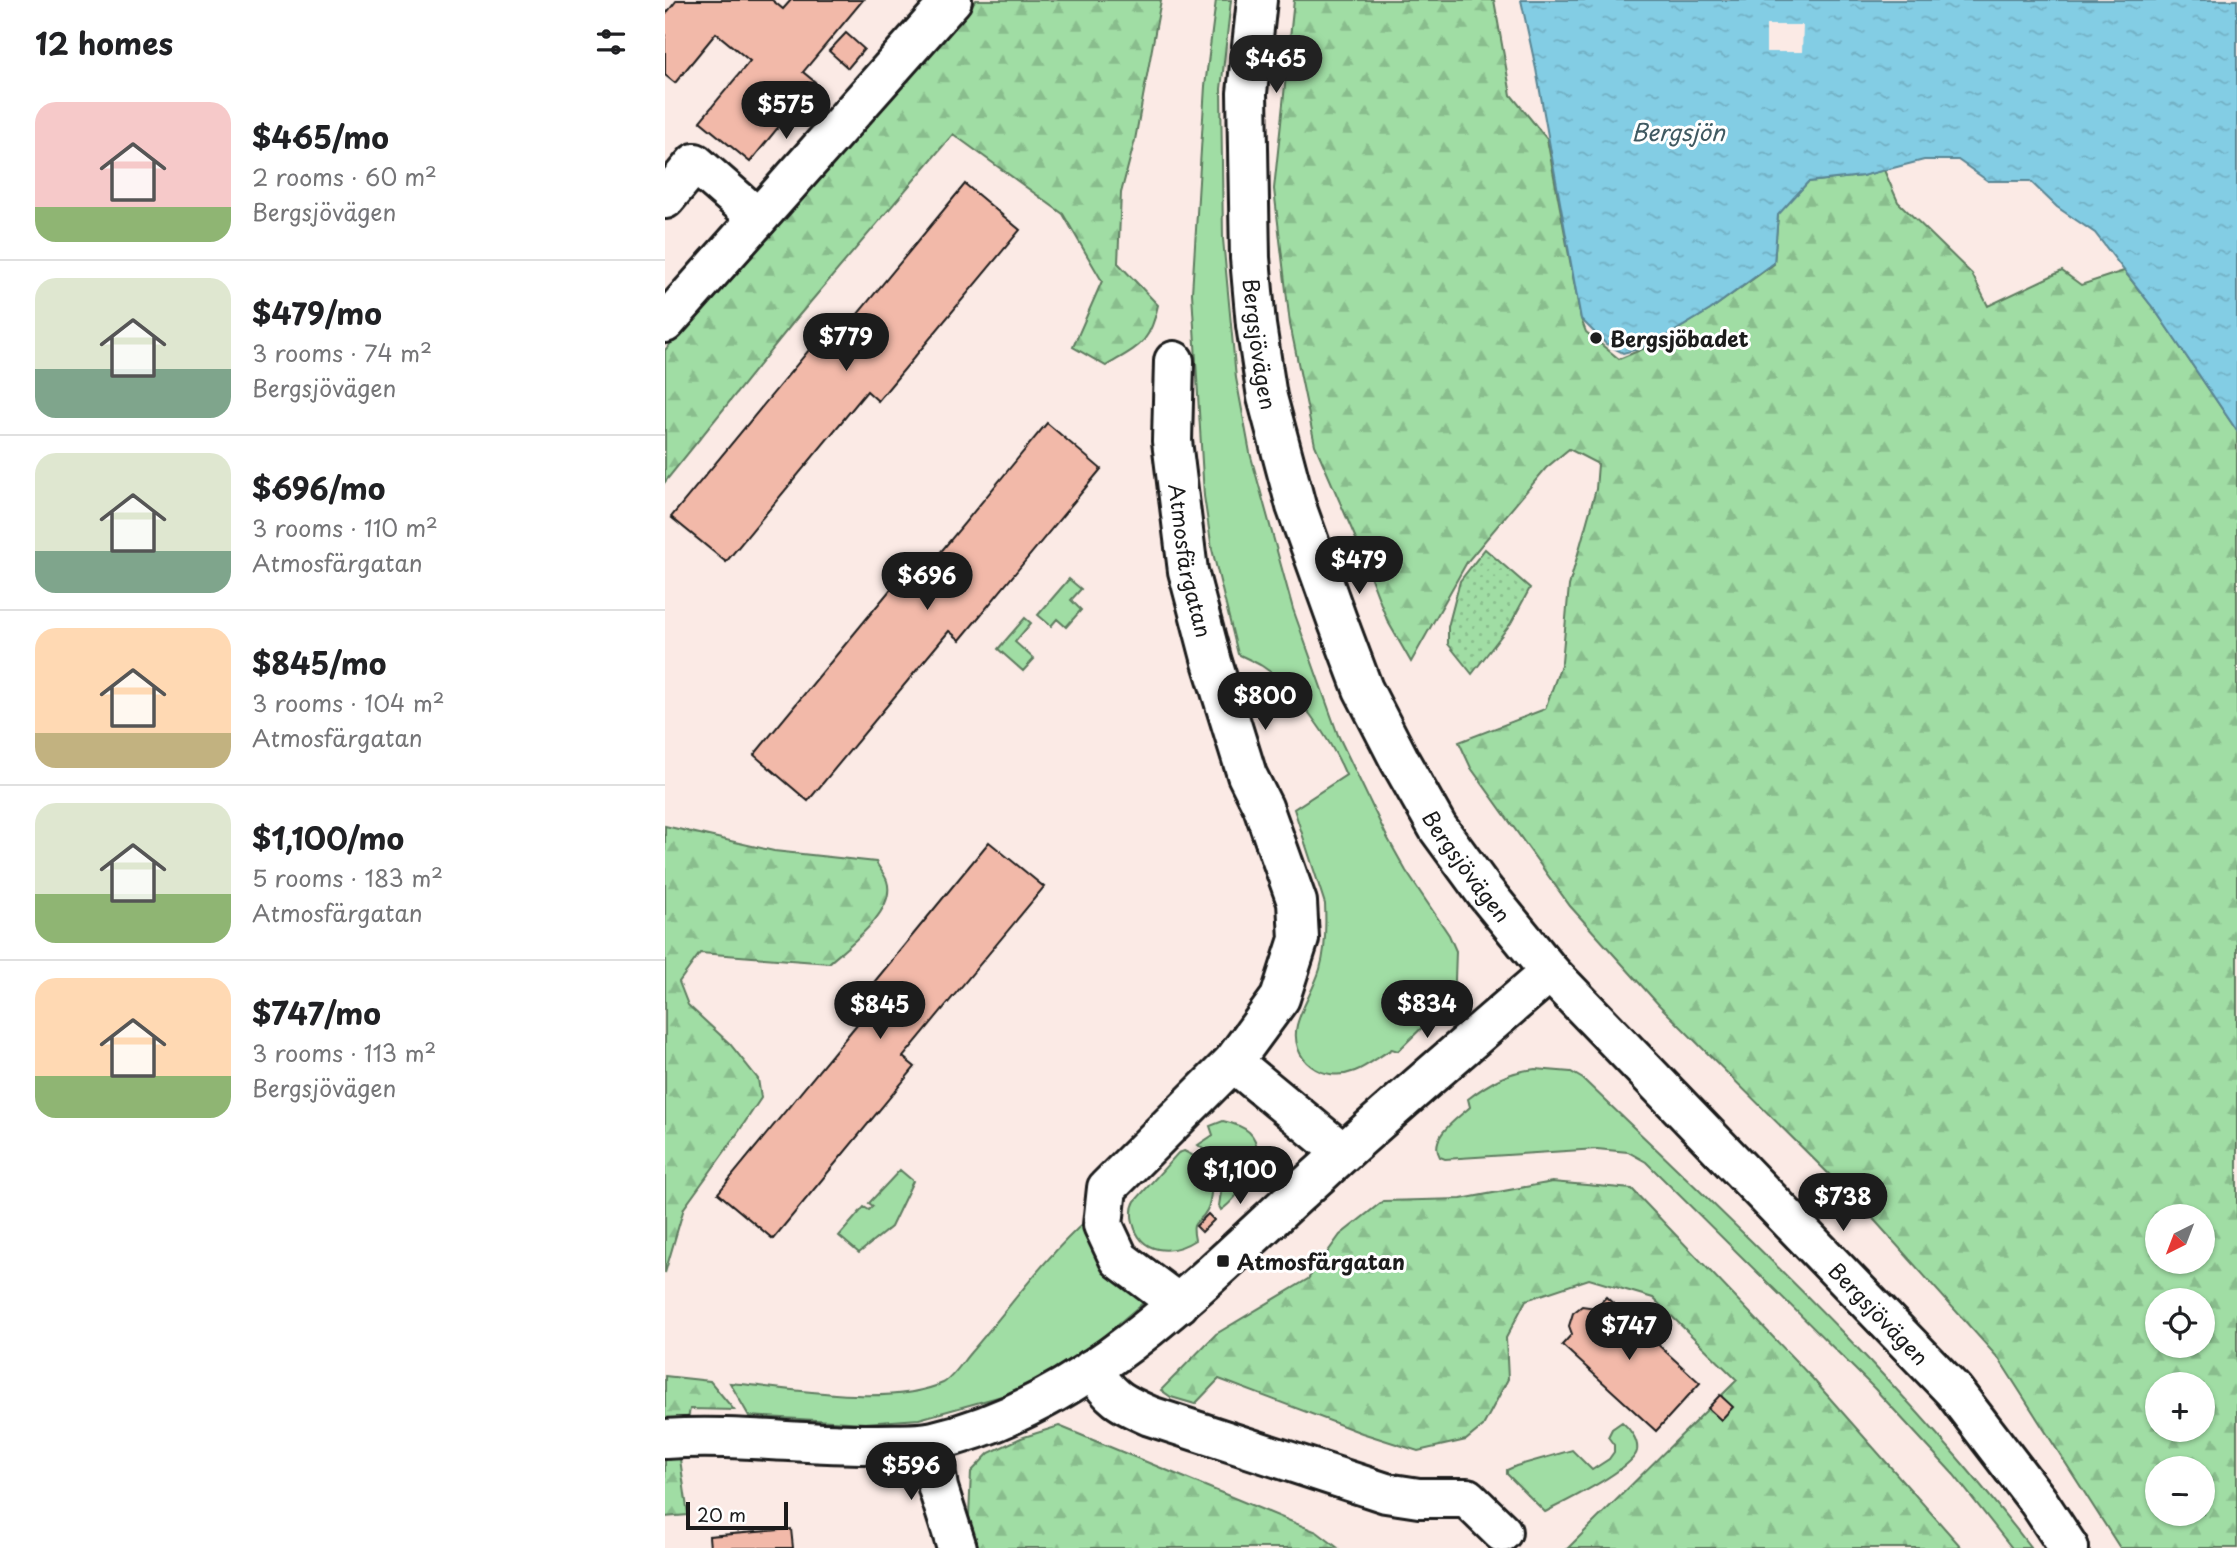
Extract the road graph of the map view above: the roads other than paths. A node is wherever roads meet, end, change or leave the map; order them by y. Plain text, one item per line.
1 (952, 0) edge
2 (1257, 0) edge
3 (665, 199) edge
4 (758, 218) junction
5 (665, 323) edge
6 (1174, 361) dead end
7 (1551, 972) junction
8 (1233, 1062) junction
9 (1343, 1153) junction
10 (1179, 1304) junction
11 (1092, 1370) junction
12 (665, 1439) edge
13 (931, 1442) junction
14 (1502, 1532) dead end
15 (957, 1548) edge
16 (2069, 1548) edge

1 - 4 street
2 - 7 street, Bergsjövägen
3 - 4 street
4 - 5 street
6 - 8 street, Atmosfärgatan
7 - 9 street
7 - 16 street, Bergsjövägen
8 - 9 street
8 - 10 street, Atmosfärgatan
9 - 10 street
10 - 11 street
11 - 13 street
11 - 14 street
12 - 13 street
13 - 15 street

